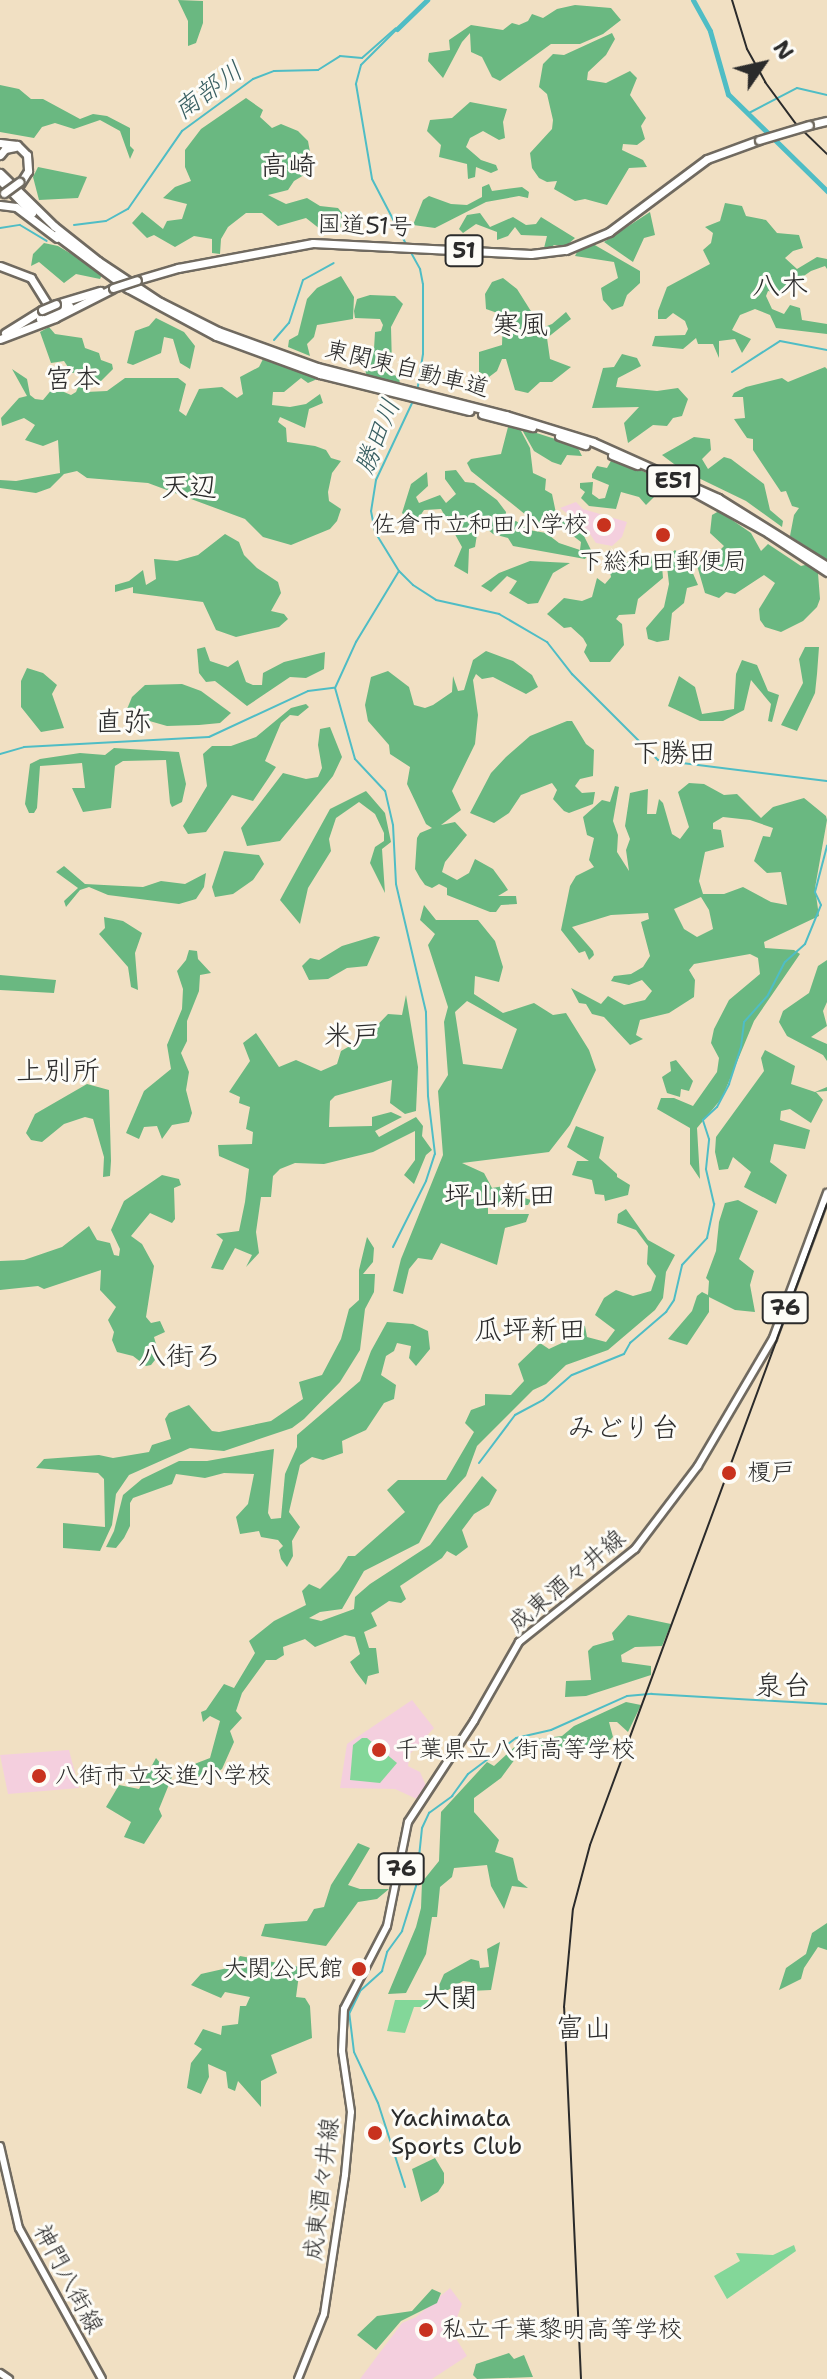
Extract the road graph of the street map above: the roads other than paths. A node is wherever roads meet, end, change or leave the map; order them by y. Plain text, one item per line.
1 (827, 121) edge
2 (0, 143) edge
3 (0, 155) edge
4 (0, 164) edge
5 (0, 173) edge
6 (0, 180) edge
7 (19, 183) junction
8 (2, 198) edge
9 (26, 200) junction
10 (72, 248) junction
11 (0, 266) edge
12 (110, 290) junction
13 (95, 293) junction
14 (84, 299) junction
15 (53, 313) junction
16 (22, 328) junction
17 (11, 335) junction
18 (0, 337) edge
19 (245, 346) junction
20 (390, 389) junction
21 (505, 417) junction
22 (827, 566) edge
23 (827, 572) edge
24 (827, 1193) edge
25 (0, 2146) edge
26 (0, 2373) edge
27 (9, 2379) edge
28 (102, 2379) edge
29 (298, 2379) edge

1 - 12 highway, 国道51号 / 51, bridge
2 - 7 highway
3 - 7 highway
4 - 9 highway
5 - 9 highway, 東関東自動車道 / E51
6 - 10 highway, 東関東自動車道 / E51
7 - 8 highway, bridge
8 - 10 highway
9 - 19 highway, 東関東自動車道 / E51
10 - 19 highway, 東関東自動車道 / E51
11 - 15 highway
12 - 13 highway, 国道51号 / 51
12 - 14 highway
12 - 17 highway, 国道51号 / 51
13 - 14 highway
13 - 18 highway, 国道51号 / 51, bridge
14 - 15 highway
15 - 16 highway
16 - 17 highway
16 - 18 highway
17 - 18 highway, 国道51号 / 51
19 - 20 highway, 東関東自動車道 / E51
19 - 20 highway, 東関東自動車道 / E51
20 - 21 highway, 東関東自動車道 / E51
21 - 22 highway, 東関東自動車道 / E51
21 - 23 highway, 東関東自動車道 / E51
24 - 29 main road, 成東酒々井線 / 76
25 - 28 main road, 神門八街線
26 - 27 main road

